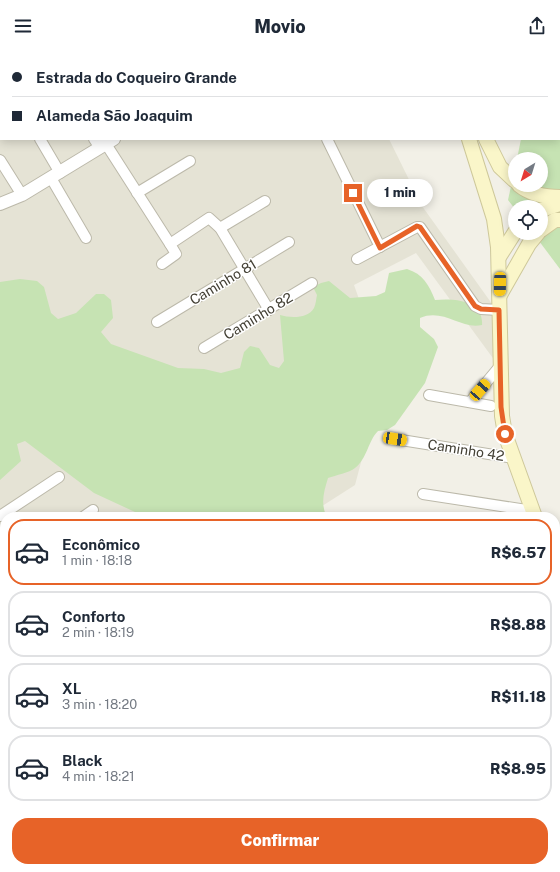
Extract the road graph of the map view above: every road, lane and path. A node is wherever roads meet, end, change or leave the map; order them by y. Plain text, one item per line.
1 (40, 140) edge
2 (327, 140) edge
3 (470, 140) edge
4 (486, 140) edge
5 (103, 143) edge
6 (0, 160) edge
7 (190, 161) dead end
8 (508, 174) edge
9 (56, 175) junction
10 (529, 192) edge
11 (137, 193) junction
12 (22, 195) junction
13 (560, 197) edge
14 (265, 201) dead end
15 (0, 204) edge
16 (560, 204) edge
17 (548, 208) edge
18 (560, 220) edge
19 (548, 225) edge
20 (220, 228) junction
21 (86, 238) dead end
22 (510, 240) edge
23 (532, 240) edge
24 (289, 242) dead end
25 (170, 244) junction
26 (380, 248) junction
27 (499, 257) junction
28 (357, 259) dead end
29 (162, 264) dead end
30 (244, 269) junction
31 (312, 283) dead end
32 (500, 295) junction
33 (268, 310) junction
34 (499, 310) junction
35 (157, 322) dead end
36 (204, 348) dead end
37 (500, 366) junction
38 (429, 395) dead end
39 (470, 402) junction
40 (491, 406) dead end
41 (395, 439) dead end
42 (513, 458) junction
43 (59, 477) dead end
44 (423, 494) dead end
45 (93, 510) dead end
46 (6, 512) edge
47 (90, 512) edge
48 (523, 512) edge
49 (533, 512) edge

1 - 9 street
2 - 26 street
3 - 27 main road
4 - 8 main road
5 - 9 street
5 - 11 street
6 - 12 street
7 - 11 street
9 - 12 street
9 - 21 street
10 - 13 main road
11 - 25 street
12 - 15 street
14 - 20 street
16 - 17 main road
18 - 19 main road
20 - 25 street
20 - 30 street
22 - 27 main road
23 - 32 main road
24 - 30 street, Caminho 81
25 - 29 street
26 - 28 street
26 - 34 street
27 - 32 main road
30 - 33 street
30 - 35 street, Caminho 81
31 - 33 street, Caminho 82
32 - 34 main road
33 - 36 street, Caminho 82
34 - 37 main road
37 - 39 street
37 - 42 main road
38 - 39 street
39 - 40 street
41 - 42 street, Caminho 42
42 - 49 main road
43 - 46 street
44 - 48 street
45 - 47 street

